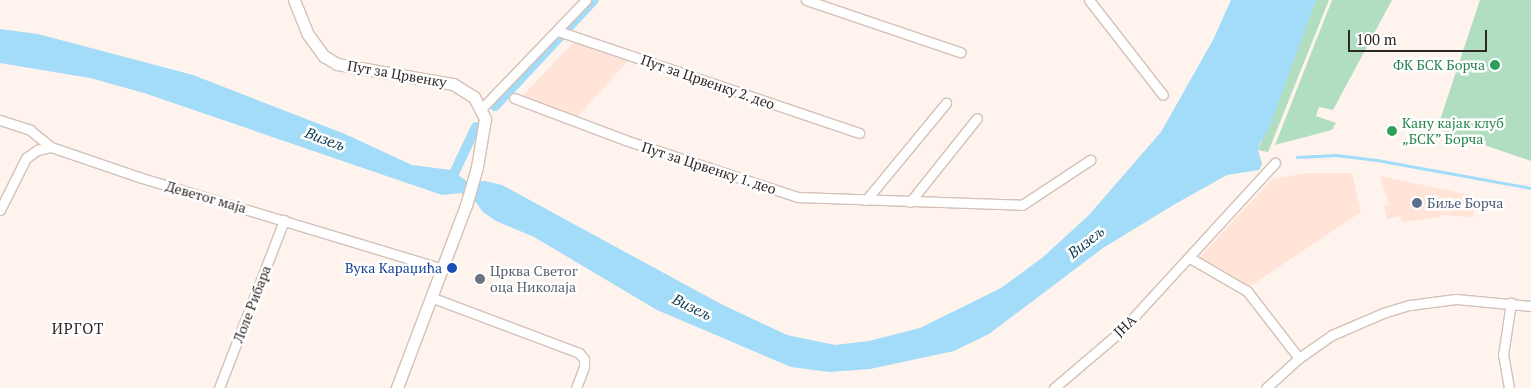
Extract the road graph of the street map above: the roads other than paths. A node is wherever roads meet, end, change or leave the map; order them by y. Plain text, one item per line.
1 (294, 0) edge
2 (586, 0) edge
3 (806, 0) edge
4 (1089, 0) edge
5 (562, 33) junction
6 (960, 52) dead end
7 (1163, 95) dead end
8 (514, 98) dead end
9 (946, 104) dead end
10 (482, 108) junction
11 (977, 118) dead end
12 (0, 120) edge
13 (859, 133) dead end
14 (51, 147) junction
15 (1090, 160) dead end
16 (1275, 163) dead end
17 (866, 200) junction
18 (910, 202) junction
19 (0, 210) edge
20 (284, 220) junction
21 (1190, 258) junction
22 (444, 269) junction
23 (433, 298) junction
24 (1511, 303) junction
25 (1531, 306) edge
26 (1299, 358) junction
27 (219, 388) edge
28 (397, 388) edge
29 (576, 388) edge
30 (1054, 388) edge
31 (1266, 388) edge
32 (1509, 388) edge

1 - 10 street, Пут за Црвенку
2 - 5 street
3 - 6 street
4 - 7 street
5 - 10 street
5 - 13 street, Пут за Црвенку 2. део
8 - 17 street, Пут за Црвенку 1. део
9 - 17 street
10 - 22 street
11 - 18 street
12 - 14 street
14 - 19 street
14 - 20 street, Деветог маја
15 - 18 street, Пут за Црвенку 1. део
16 - 21 street, ЈНА
17 - 18 street, Пут за Црвенку 1. део
20 - 22 street, Деветог маја
20 - 27 street, Лоле Рибара
21 - 26 street
21 - 30 street, ЈНА
22 - 23 street
23 - 28 street
23 - 29 street
24 - 25 street
24 - 26 street
24 - 32 street
26 - 31 street

